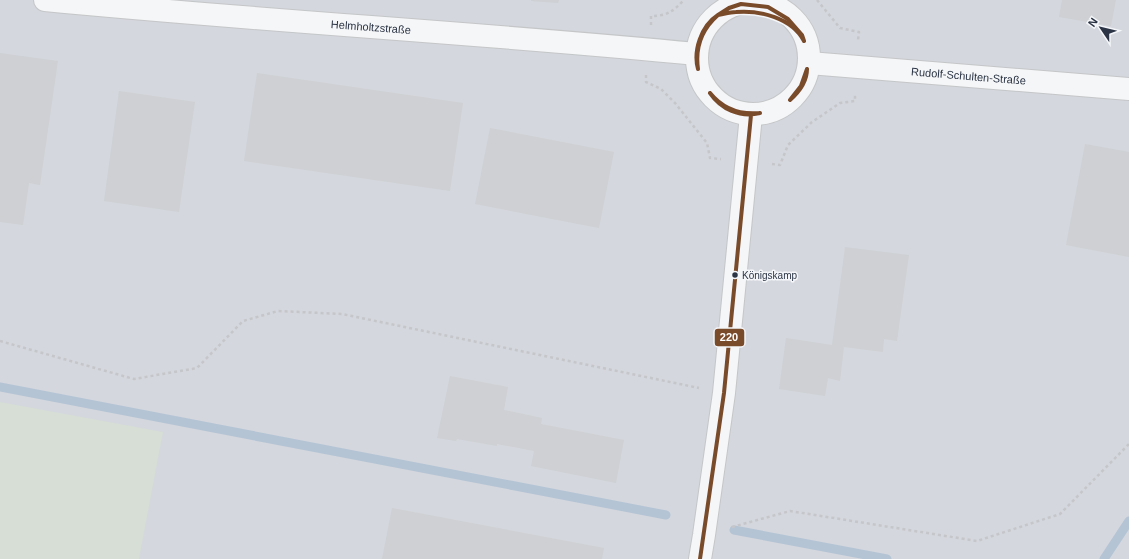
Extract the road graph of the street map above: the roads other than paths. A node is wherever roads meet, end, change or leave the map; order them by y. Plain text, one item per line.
1 (45, 0) edge
2 (758, 1) edge
3 (697, 54) junction
4 (809, 63) junction
5 (1129, 89) edge
6 (751, 115) junction
7 (700, 559) edge

1 - 3 street, Helmholtzstraße
2 - 3 street
2 - 4 street
3 - 6 street
4 - 5 street, Rudolf-Schulten-Straße
4 - 6 street
6 - 7 street

